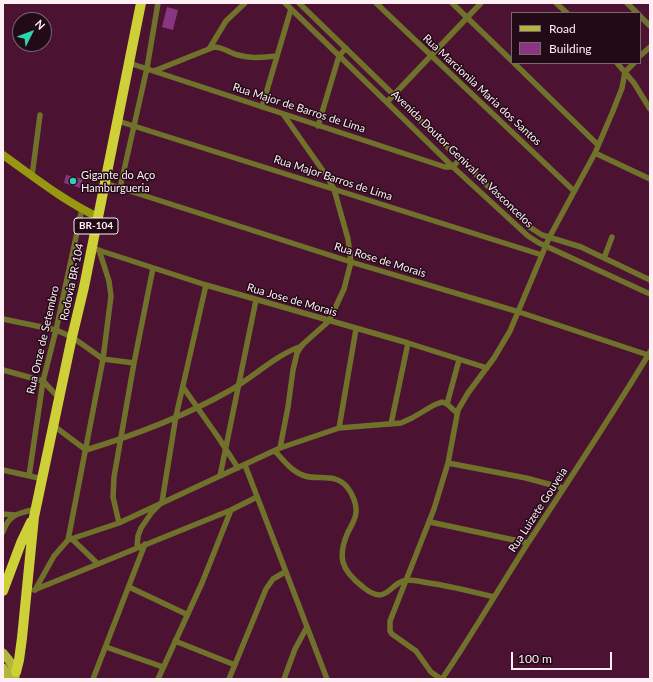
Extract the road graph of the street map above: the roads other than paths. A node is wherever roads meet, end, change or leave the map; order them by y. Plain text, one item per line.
1 (141, 3) edge
2 (158, 3) edge
3 (245, 3) edge
4 (285, 3) edge
5 (299, 3) edge
6 (376, 3) edge
7 (452, 3) edge
8 (481, 3) edge
9 (556, 3) edge
10 (627, 3) edge
11 (291, 9) junction
12 (566, 12) edge
13 (636, 12) edge
14 (641, 17) edge
15 (467, 18) junction
16 (650, 26) edge
17 (650, 46) edge
18 (346, 48) junction
19 (209, 49) junction
20 (641, 55) edge
21 (277, 56) junction
22 (339, 56) junction
23 (430, 56) junction
24 (511, 60) edge
25 (129, 63) junction
26 (515, 64) edge
27 (618, 64) edge
28 (633, 64) edge
29 (147, 68) junction
30 (154, 71) junction
31 (625, 72) junction
32 (393, 95) junction
33 (387, 102) junction
34 (262, 107) junction
35 (650, 109) edge
36 (283, 114) junction
37 (40, 115) dead end
38 (118, 121) junction
39 (135, 126) junction
40 (318, 126) junction
41 (598, 145) junction
42 (594, 153) junction
43 (3, 155) edge
44 (460, 159) junction
45 (453, 167) junction
46 (32, 176) junction
47 (650, 179) edge
48 (106, 183) junction
49 (120, 188) junction
50 (334, 189) junction
51 (574, 191) junction
52 (82, 209) junction
53 (98, 217) junction
54 (612, 237) dead end
55 (549, 238) junction
56 (546, 246) junction
57 (95, 249) junction
58 (542, 255) junction
59 (604, 258) junction
60 (351, 262) junction
61 (153, 268) junction
62 (650, 280) edge
63 (206, 285) junction
64 (650, 294) edge
65 (256, 300) junction
66 (519, 312) junction
67 (3, 319) edge
68 (329, 321) junction
69 (356, 329) junction
70 (56, 330) junction
71 (72, 337) junction
72 (408, 343) junction
73 (302, 346) junction
74 (649, 353) edge
75 (104, 359) junction
76 (459, 360) junction
77 (134, 363) junction
78 (487, 368) junction
79 (3, 370) edge
80 (43, 380) junction
81 (238, 385) junction
82 (183, 388) junction
83 (59, 398) junction
84 (447, 404) junction
85 (197, 408) junction
86 (457, 413) junction
87 (176, 416) junction
88 (391, 424) junction
89 (54, 426) junction
90 (339, 428) junction
91 (121, 439) junction
92 (226, 449) junction
93 (86, 450) junction
94 (277, 450) junction
95 (448, 463) junction
96 (245, 465) junction
97 (238, 468) junction
98 (3, 470) edge
99 (29, 476) junction
100 (220, 476) junction
101 (42, 479) junction
102 (564, 488) junction
103 (257, 497) junction
104 (162, 502) junction
105 (231, 510) junction
106 (35, 513) junction
107 (3, 514) edge
108 (15, 515) junction
109 (430, 522) junction
110 (119, 523) junction
111 (3, 532) edge
112 (70, 540) junction
113 (528, 543) junction
114 (145, 544) junction
115 (137, 547) junction
116 (98, 564) junction
117 (285, 572) junction
118 (407, 580) junction
119 (128, 587) junction
120 (3, 591) edge
121 (31, 592) junction
122 (494, 597) junction
123 (186, 614) junction
124 (307, 627) junction
125 (175, 641) junction
126 (106, 647) junction
127 (3, 653) edge
128 (235, 665) junction
129 (163, 667) junction
130 (3, 668) edge
131 (14, 677) edge
132 (92, 679) edge
133 (158, 679) edge
134 (229, 679) edge
135 (284, 679) edge
136 (327, 679) edge
137 (441, 679) edge

1 - 25 highway, Rodovia BR-104 / BR-104
2 - 29 street
3 - 19 street
4 - 11 street, Avenida Doutor Genival de Vasconcelos
5 - 18 street, Avenida Doutor Genival de Vasconcelos
6 - 23 street, Rua Marcionila Maria dos Santos
7 - 15 street
8 - 15 street
9 - 12 street
10 - 13 street
11 - 21 street
11 - 22 street, Avenida Doutor Genival de Vasconcelos
14 - 16 street
15 - 23 street
15 - 24 street
17 - 20 street
18 - 22 street
18 - 32 street, Avenida Doutor Genival de Vasconcelos
19 - 21 street
19 - 30 street
21 - 34 street
22 - 33 street, Avenida Doutor Genival de Vasconcelos
22 - 40 street
23 - 32 street
23 - 51 street, Rua Marcionila Maria dos Santos
25 - 29 street, Rua Major de Barros de Lima
25 - 38 highway, Rodovia BR-104 / BR-104
26 - 41 street
27 - 31 street
28 - 31 street
29 - 30 street, Rua Major de Barros de Lima
29 - 39 street
30 - 34 street, Rua Major de Barros de Lima
31 - 35 street
31 - 41 street
32 - 33 street
32 - 44 street, Avenida Doutor Genival de Vasconcelos
33 - 45 street, Avenida Doutor Genival de Vasconcelos
34 - 36 street, Rua Major de Barros de Lima
36 - 40 street, Rua Major de Barros de Lima
36 - 50 street
37 - 46 street
38 - 39 street, Rua Major Barros de Lima
38 - 48 highway, Rodovia BR-104 / BR-104
39 - 49 street
39 - 50 street, Rua Major Barros de Lima
40 - 45 street, Rua Major de Barros de Lima
41 - 42 street
42 - 47 street
42 - 51 street
43 - 46 street
44 - 45 street
44 - 55 street, Avenida Doutor Genival de Vasconcelos
45 - 56 street, Avenida Doutor Genival de Vasconcelos
46 - 52 street
48 - 49 street, Rua Rose de Morais
48 - 53 highway, Rodovia BR-104 / BR-104
49 - 60 street, Rua Rose de Morais
50 - 58 street, Rua Major Barros de Lima
50 - 60 street
51 - 55 street
52 - 53 street
52 - 70 street, Rua Onze de Setembro
53 - 57 highway, Rodovia BR-104 / BR-104
54 - 59 street
55 - 56 street
55 - 59 street, Avenida Doutor Genival de Vasconcelos
56 - 58 street
56 - 64 street, Avenida Doutor Genival de Vasconcelos
57 - 61 street, Rua Jose de Morais
57 - 71 highway, Rodovia BR-104 / BR-104
57 - 75 street
58 - 66 street
59 - 62 street, Avenida Doutor Genival de Vasconcelos
60 - 66 street, Rua Rose de Morais
60 - 68 street
61 - 63 street, Rua Jose de Morais
61 - 77 street
63 - 65 street, Rua Jose de Morais
63 - 82 street
65 - 68 street, Rua Jose de Morais
65 - 81 street
66 - 74 street, Rua Rose de Morais
66 - 78 street
67 - 70 street
68 - 69 street, Rua Jose de Morais
68 - 73 street
69 - 72 street, Rua Jose de Morais
69 - 90 street
70 - 71 street
70 - 80 street, Rua Onze de Setembro
71 - 75 street
71 - 83 highway, Rodovia BR-104 / BR-104
72 - 76 street, Rua Jose de Morais
72 - 88 street
73 - 81 street
73 - 94 street
74 - 102 street, Rua Luizete Gouveia
75 - 77 street
75 - 93 street
76 - 78 street, Rua Jose de Morais
76 - 84 street
77 - 91 street
78 - 86 street
79 - 80 street
80 - 83 street
80 - 99 street, Rua Onze de Setembro
81 - 85 street
81 - 92 street
82 - 85 street
82 - 87 street
83 - 89 highway, Rodovia BR-104 / BR-104
84 - 86 street
84 - 88 street
85 - 87 street
85 - 92 street
86 - 95 street
87 - 91 street
87 - 104 street
88 - 90 street
89 - 93 street
89 - 101 highway, Rodovia BR-104 / BR-104
90 - 94 street
91 - 93 street
91 - 110 street
92 - 97 street
92 - 100 street
93 - 112 street
94 - 96 street
94 - 118 street
95 - 102 street
95 - 109 street
96 - 97 street
96 - 103 street
97 - 100 street
98 - 99 street
99 - 101 street
100 - 104 street
101 - 106 highway, BR-104
102 - 113 street, Rua Luizete Gouveia
103 - 105 street
103 - 117 street
104 - 110 street
104 - 115 street
105 - 114 street
105 - 123 street
106 - 108 street
106 - 120 highway, BR-104
106 - 121 highway
107 - 108 street
108 - 111 street
109 - 113 street
109 - 118 street
110 - 112 street
112 - 116 street
112 - 121 street
113 - 122 street, Rua Luizete Gouveia
114 - 115 street
114 - 119 street
115 - 116 street
116 - 121 street
117 - 124 street
117 - 128 street
118 - 122 street
118 - 137 street
119 - 123 street
119 - 126 street
121 - 131 highway
122 - 137 street, Rua Luizete Gouveia
123 - 125 street
124 - 135 street
124 - 136 street
125 - 128 street
125 - 129 street
126 - 129 street
126 - 132 street
127 - 131 main road
128 - 134 street
129 - 133 street
130 - 131 main road

